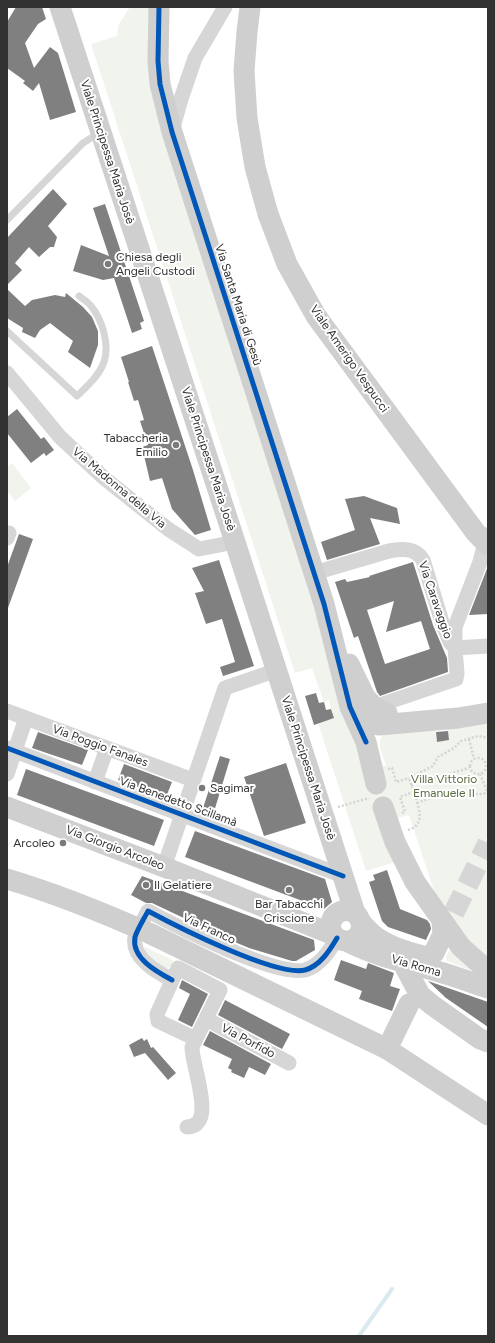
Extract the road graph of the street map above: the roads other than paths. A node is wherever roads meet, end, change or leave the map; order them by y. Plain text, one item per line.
1 (60, 7) edge
2 (159, 7) edge
3 (225, 7) edge
4 (250, 7) edge
5 (101, 132) junction
6 (172, 132) junction
7 (7, 220) edge
8 (79, 296) dead end
9 (7, 331) edge
10 (7, 373) edge
11 (488, 532) edge
12 (236, 542) junction
13 (488, 545) edge
14 (314, 573) junction
15 (324, 604) junction
16 (488, 646) edge
17 (455, 648) junction
18 (277, 670) junction
19 (7, 711) edge
20 (488, 712) edge
21 (26, 718) junction
22 (374, 722) junction
23 (107, 748) junction
24 (11, 750) edge
25 (7, 774) edge
26 (194, 780) junction
27 (95, 782) junction
28 (7, 807) edge
29 (182, 814) junction
30 (164, 867) junction
31 (343, 876) junction
32 (7, 879) edge
33 (358, 918) junction
34 (442, 921) junction
35 (339, 938) junction
36 (403, 963) junction
37 (430, 964) junction
38 (178, 966) junction
39 (488, 971) edge
40 (488, 988) edge
41 (408, 1004) dead end
42 (432, 1005) junction
43 (206, 1019) junction
44 (196, 1039) junction
45 (485, 1042) edge
46 (387, 1049) junction
47 (289, 1063) dead end
48 (488, 1115) edge
49 (187, 1127) dead end

1 - 5 main road, Viale Principessa Maria Josè
2 - 6 main road, Via Santa Maria di Gesù
3 - 6 street
4 - 13 main road, Viale Amerigo Vespucci, bridge
5 - 7 lane
5 - 12 main road, Viale Principessa Maria Josè
6 - 14 main road, Via Santa Maria di Gesù
8 - 9 lane
10 - 12 street, Via Madonna della Via
11 - 17 street
12 - 18 main road, Viale Principessa Maria Josè
14 - 15 main road, Via Santa Maria di Gesù
14 - 17 street, Via Caravaggio
15 - 22 main road
15 - 22 main road
16 - 17 street, Via Caravaggio
17 - 22 street
18 - 26 street
18 - 31 main road, Viale Principessa Maria Josè
19 - 21 street, Via Poggio Fanales
20 - 22 main road
21 - 23 street, Via Poggio Fanales
21 - 24 street
22 - 34 main road
23 - 26 street, Via Poggio Fanales
23 - 27 street
24 - 25 street
24 - 27 street, Via Benedetto Scillamà
26 - 29 street
27 - 29 street, Via Benedetto Scillamà
28 - 30 main road, Via Giorgio Arcoleo
29 - 30 street
29 - 31 street, Via Benedetto Scillamà
30 - 35 main road, Via Giorgio Arcoleo
31 - 33 main road, Viale Principessa Maria Josè
32 - 38 main road, bridge
33 - 35 main road
33 - 35 main road
33 - 37 main road
34 - 37 main road
34 - 39 main road
35 - 36 main road, Via Roma
35 - 38 street, Via Franco
36 - 37 main road, Via Roma
36 - 42 main road
37 - 40 main road, Via Roma
37 - 42 main road
38 - 43 street
38 - 44 street
38 - 46 main road
41 - 46 main road
42 - 45 main road
43 - 44 street
43 - 47 street, Via Porfido
44 - 49 street
46 - 48 main road

